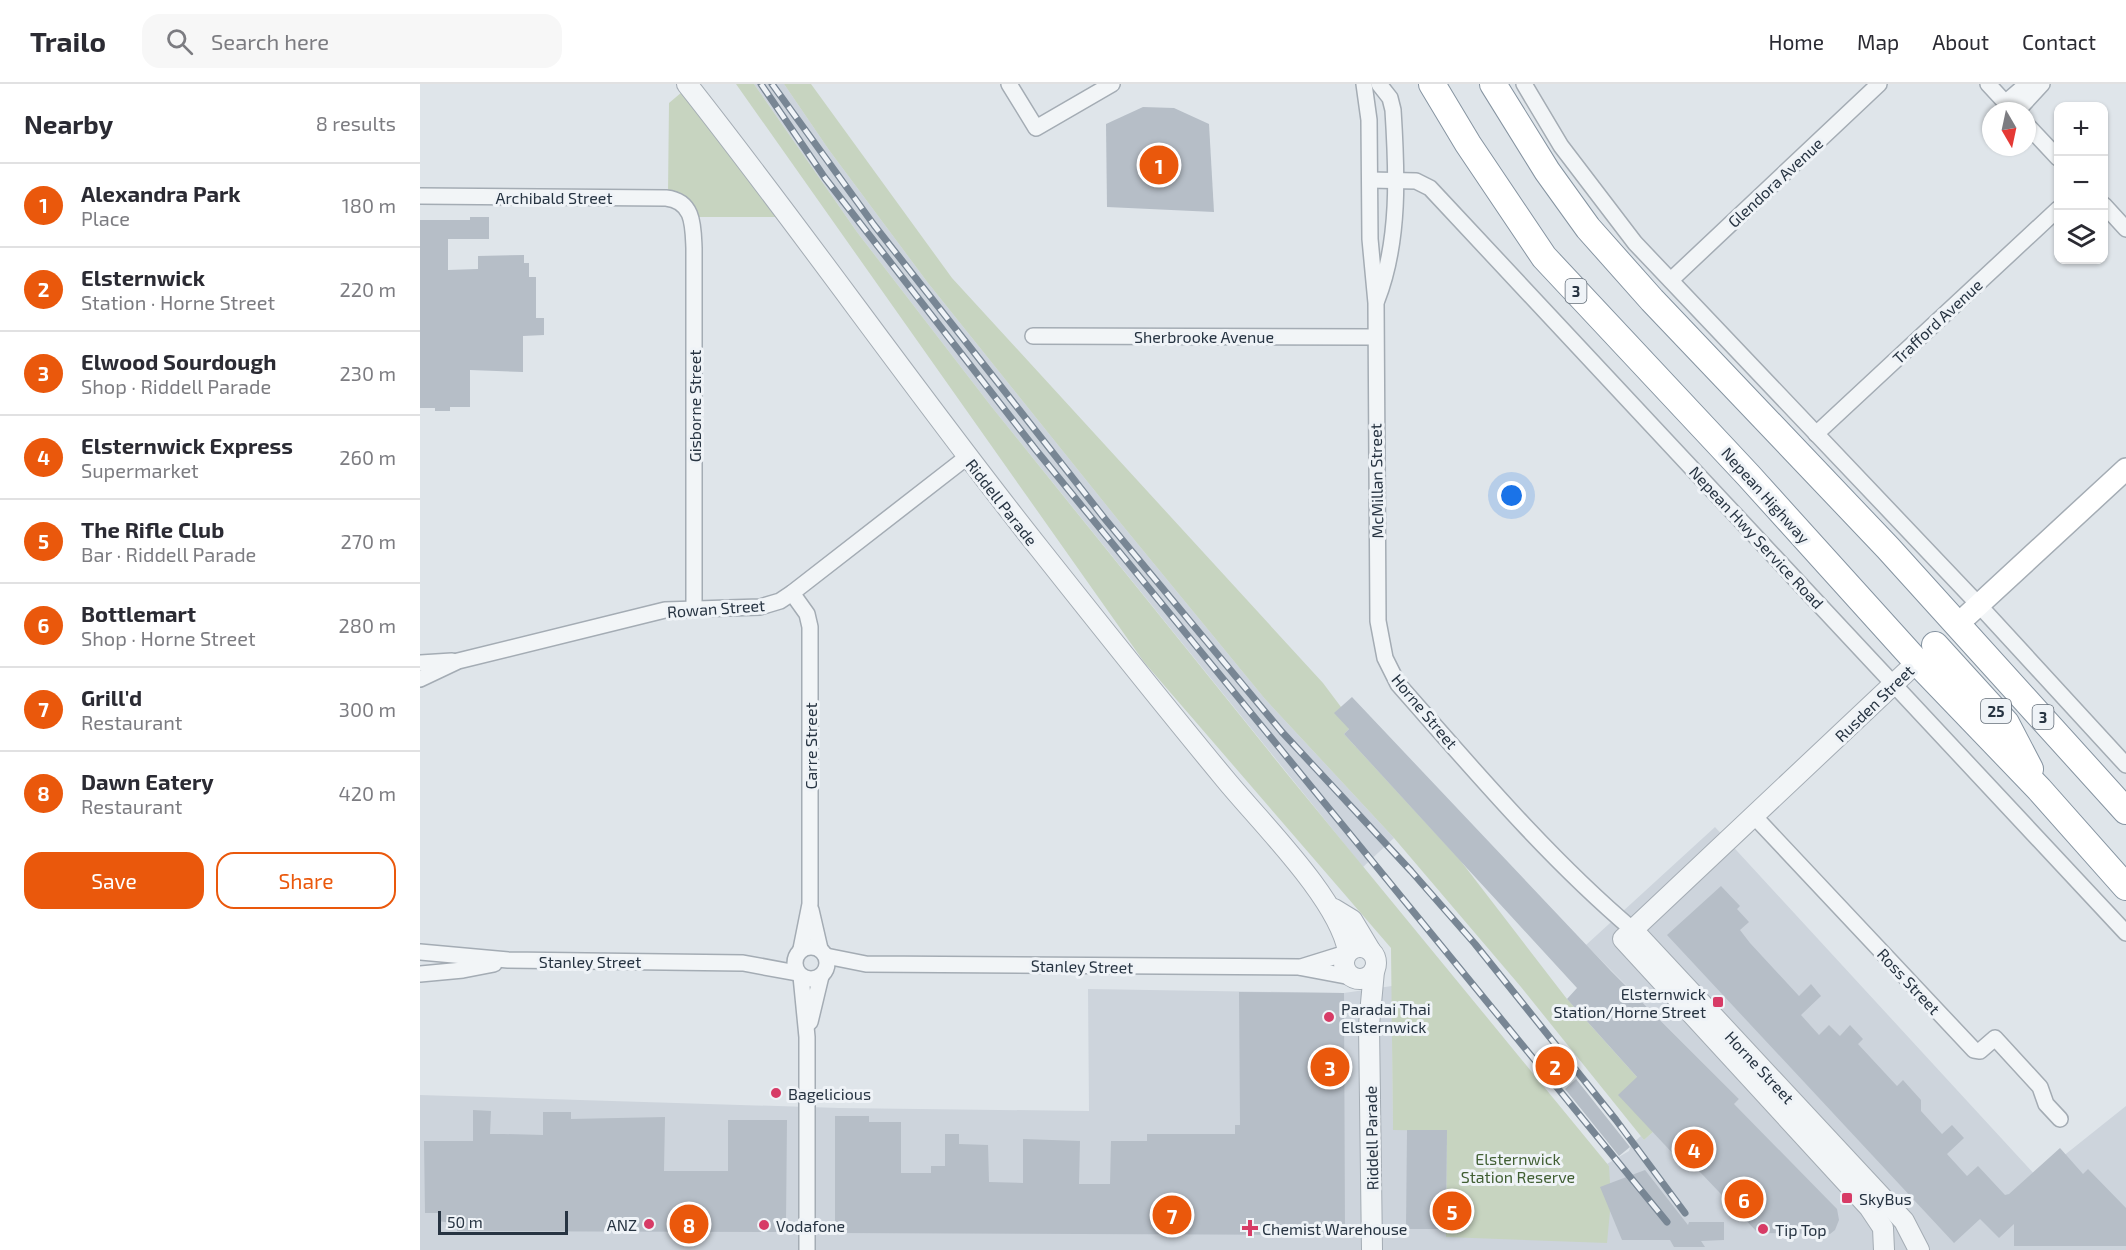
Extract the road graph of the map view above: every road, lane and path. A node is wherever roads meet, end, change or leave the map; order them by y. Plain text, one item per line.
1 (687, 84) edge
2 (1009, 84) edge
3 (1112, 84) edge
4 (1364, 84) edge
5 (1379, 84) edge
6 (1432, 84) edge
7 (1492, 84) edge
8 (1524, 84) edge
9 (1879, 84) edge
10 (1988, 84) edge
11 (2027, 84) edge
12 (2042, 84) edge
13 (2006, 102) edge
14 (2016, 102) edge
15 (2020, 102) edge
16 (2036, 135) edge
17 (2056, 156) edge
18 (1370, 180) junction
19 (1394, 180) junction
20 (420, 196) edge
21 (686, 207) joint
22 (2057, 210) edge
23 (2108, 210) edge
24 (2126, 229) edge
25 (1671, 280) junction
26 (1376, 303) junction
27 (1033, 336) dead end
28 (1374, 337) junction
29 (1816, 434) junction
30 (967, 457) junction
31 (2126, 469) edge
32 (792, 593) junction
33 (1978, 604) junction
34 (694, 607) junction
35 (1958, 624) junction
36 (1926, 654) junction
37 (1385, 658) joint
38 (458, 661) junction
39 (420, 663) edge
40 (420, 679) edge
41 (1895, 684) junction
42 (2126, 765) edge
43 (2126, 811) edge
44 (1754, 816) junction
45 (2126, 887) edge
46 (810, 904) junction
47 (1332, 907) junction
48 (2126, 933) edge
49 (1628, 935) junction
50 (1370, 950) junction
51 (420, 952) edge
52 (1347, 952) junction
53 (798, 953) junction
54 (823, 953) junction
55 (508, 960) junction
56 (743, 963) junction
57 (866, 964) junction
58 (1298, 967) junction
59 (1374, 971) junction
60 (420, 974) edge
61 (799, 974) junction
62 (823, 974) junction
63 (1352, 977) junction
64 (1369, 1025) junction
65 (807, 1037) junction
66 (2060, 1119) dead end
67 (1858, 1182) junction
68 (807, 1250) edge
69 (1372, 1250) edge
70 (1884, 1250) edge
71 (1919, 1250) edge

1 - 30 street, Riddell Parade
2 - 3 street
4 - 18 street, McMillan Street
5 - 19 street, McMillan Street
6 - 36 highway, Nepean Highway / 3
7 - 35 highway, 3
8 - 25 street
9 - 25 street, Glendora Avenue
10 - 13 street
11 - 14 street
12 - 15 street
16 - 17 street
18 - 19 street, Nepean Hwy Service Road
18 - 26 street, McMillan Street
19 - 26 street, McMillan Street
19 - 41 street, Nepean Hwy Service Road
20 - 21 street, Archibald Street
21 - 34 street, Gisborne Street
22 - 29 street, Trafford Avenue
23 - 24 street
25 - 29 street
26 - 28 street, McMillan Street
27 - 28 street, Sherbrooke Avenue
28 - 37 street, McMillan Street
29 - 33 street
30 - 32 street, Rowan Street
30 - 47 street, Riddell Parade
31 - 33 main road, Rusden Street
32 - 34 street, Rowan Street
32 - 46 street, Carre Street
33 - 35 main road, Rusden Street
33 - 42 street
34 - 38 street, Rowan Street
35 - 36 highway, Rusden Street
35 - 43 highway, 3
36 - 41 street, Rusden Street
36 - 45 highway, 25
37 - 49 street, Horne Street
38 - 39 street, Rowan Street
38 - 40 street, Rowan Street
41 - 44 street, Rusden Street
41 - 48 street, Nepean Hwy Service Road
44 - 49 street, Rusden Street
44 - 66 street, Ross Street
46 - 53 street, Carre Street
46 - 54 street, Carre Street
47 - 50 street, Riddell Parade
47 - 52 street, Riddell Parade
49 - 67 street, Horne Street
50 - 52 street
50 - 59 street
51 - 55 street, Stanley Street
52 - 58 street, Stanley Street
52 - 63 street
53 - 54 street
53 - 56 street, Stanley Street
53 - 61 street
54 - 57 street, Stanley Street
54 - 62 street
55 - 56 street, Stanley Street
55 - 60 street, Stanley Street
56 - 61 street, Stanley Street
57 - 58 street, Stanley Street
57 - 62 street, Stanley Street
58 - 63 street, Stanley Street
59 - 63 street
59 - 64 street, Riddell Parade
61 - 62 street
61 - 65 street
62 - 65 street
63 - 64 street, Riddell Parade
64 - 69 street, Riddell Parade
65 - 68 street
67 - 70 street, Horne Street
67 - 71 street, Horne Street

